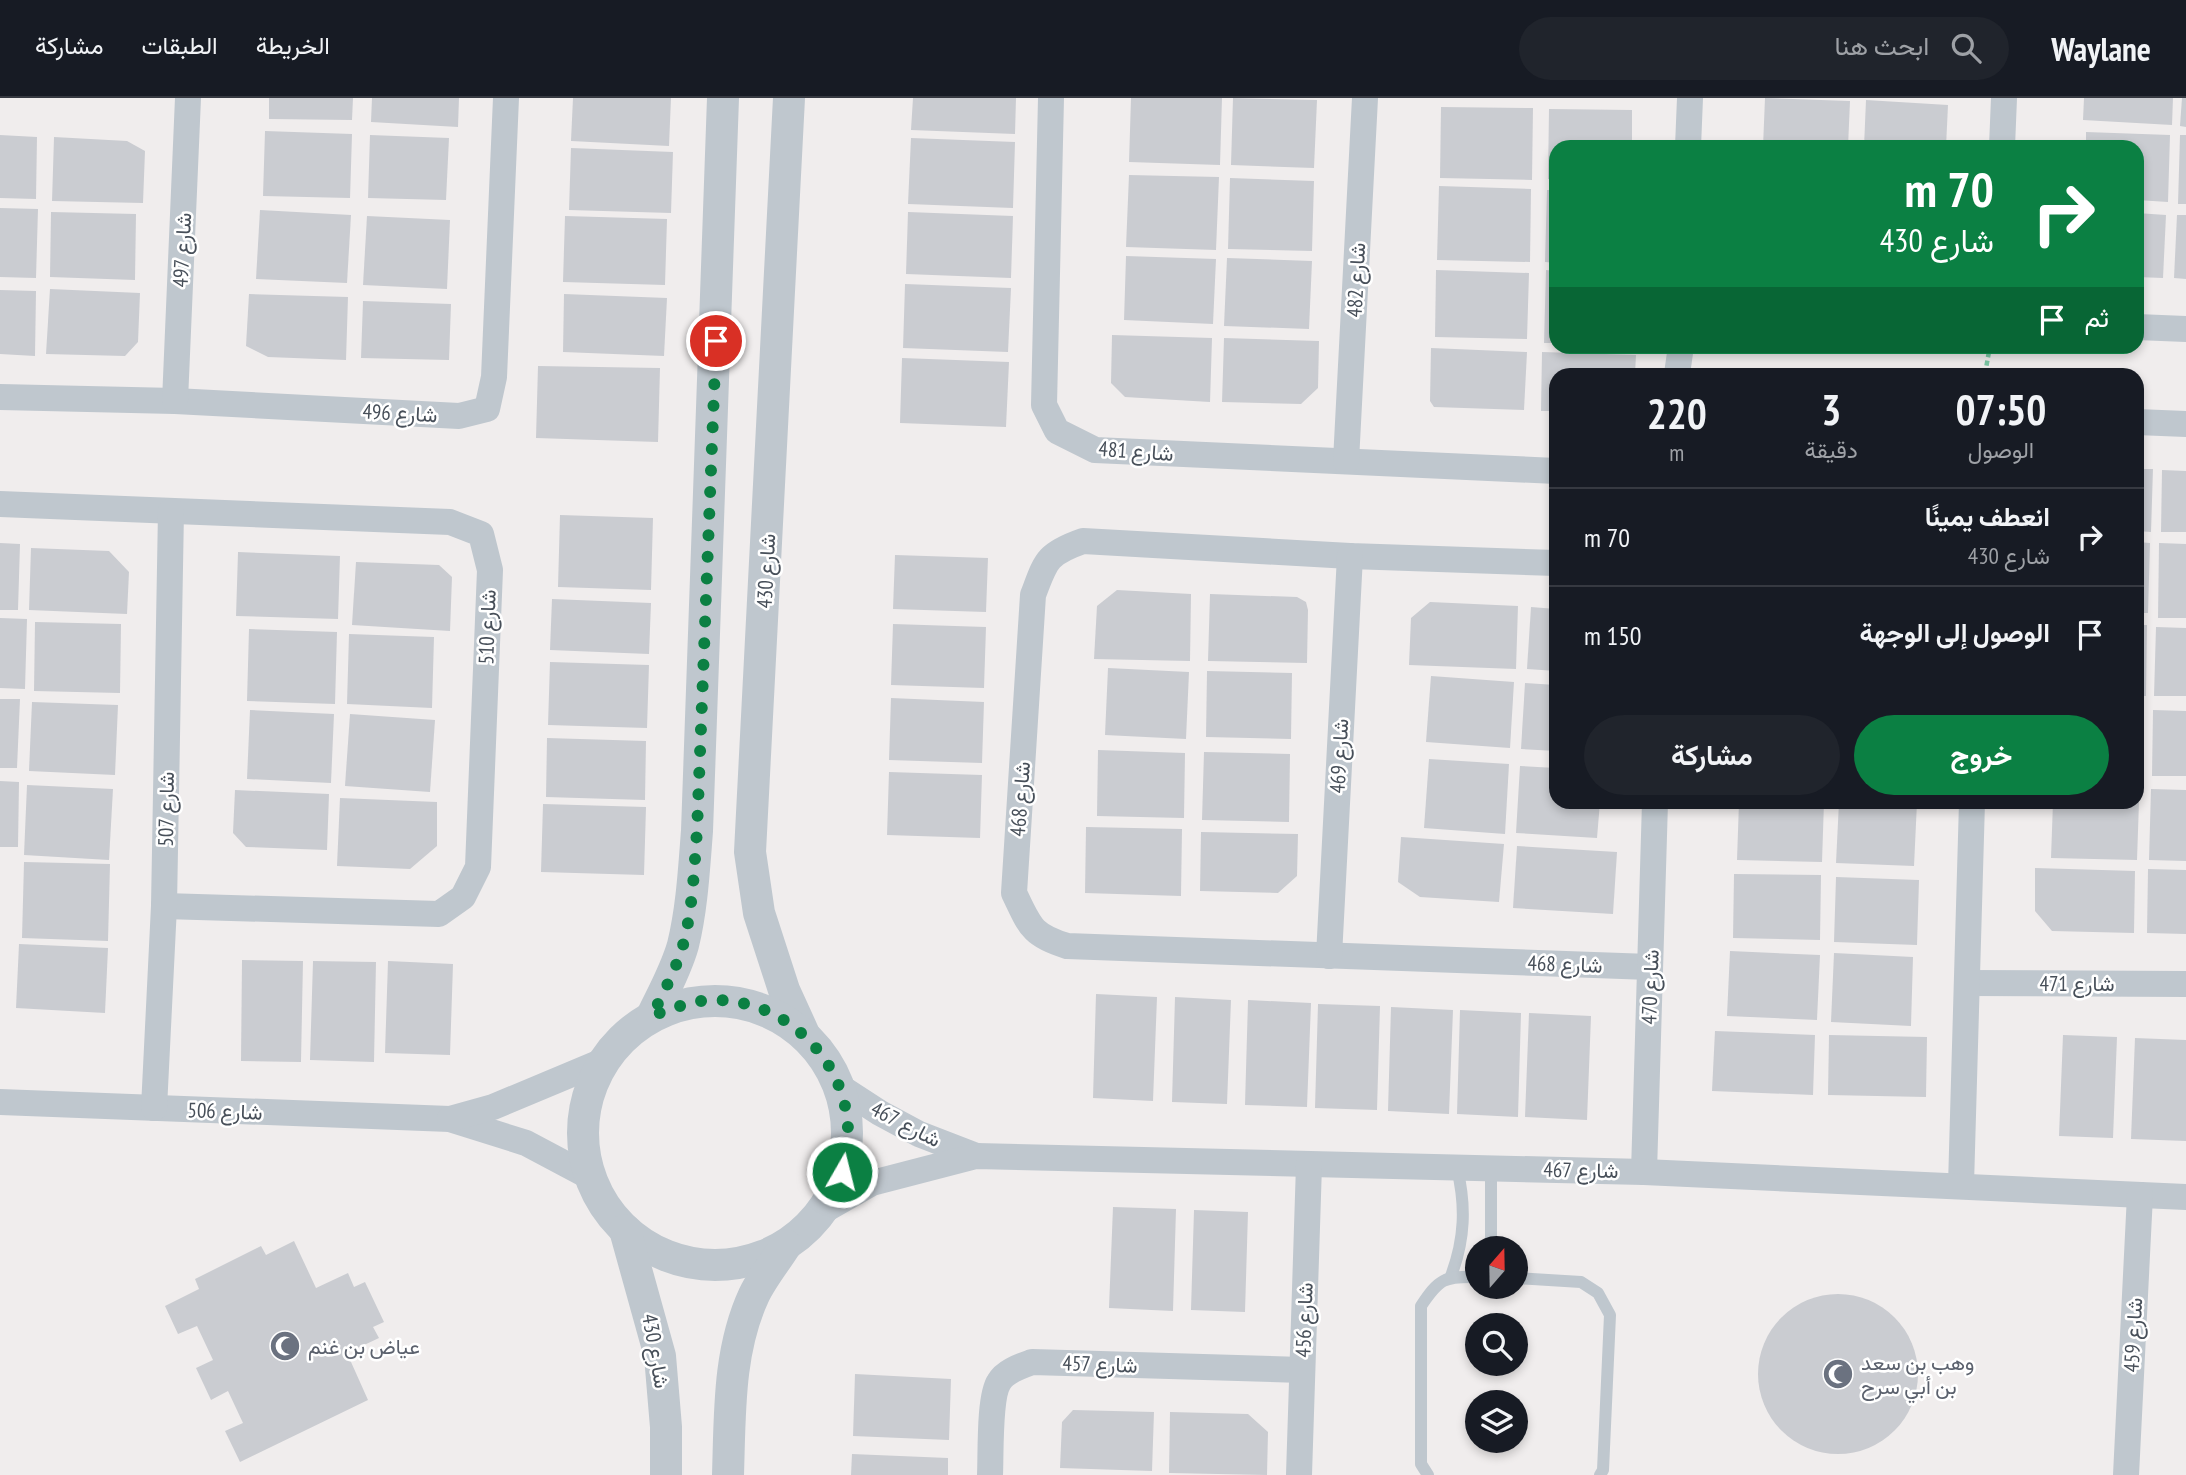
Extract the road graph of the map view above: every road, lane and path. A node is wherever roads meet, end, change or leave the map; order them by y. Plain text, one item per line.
1 (188, 98) edge
2 (506, 98) edge
3 (723, 98) edge
4 (789, 98) edge
5 (1051, 98) edge
6 (1365, 98) edge
7 (1690, 98) edge
8 (2004, 98) edge
9 (1688, 140) edge
10 (2002, 140) edge
11 (2144, 327) edge
12 (2186, 329) edge
13 (0, 397) edge
14 (175, 401) junction
15 (2144, 422) edge
16 (2186, 424) edge
17 (1346, 461) junction
18 (1549, 471) edge
19 (0, 505) edge
20 (170, 511) junction
21 (1350, 556) junction
22 (1549, 563) edge
23 (1655, 809) edge
24 (1972, 809) edge
25 (164, 906) junction
26 (1329, 956) junction
27 (1650, 967) junction
28 (1968, 983) junction
29 (2186, 984) edge
30 (652, 1016) junction
31 (804, 1034) junction
32 (603, 1061) junction
33 (840, 1087) junction
34 (0, 1102) edge
35 (154, 1108) junction
36 (450, 1119) junction
37 (975, 1156) junction
38 (1310, 1164) junction
39 (1457, 1168) junction
40 (1491, 1168) junction
41 (1644, 1172) junction
42 (590, 1177) junction
43 (1961, 1185) junction
44 (2140, 1195) junction
45 (2186, 1197) edge
46 (823, 1211) junction
47 (625, 1230) junction
48 (1491, 1236) edge
49 (786, 1245) junction
50 (1451, 1276) junction
51 (1465, 1277) edge
52 (1528, 1279) edge
53 (1302, 1370) junction
54 (666, 1475) edge
55 (728, 1475) edge
56 (990, 1475) edge
57 (1299, 1475) edge
58 (1429, 1475) edge
59 (1600, 1475) edge
60 (2126, 1475) edge

1 - 14 street, شارع 497
2 - 14 street, شارع 496
3 - 30 street
4 - 31 street, شارع 430
5 - 17 street, شارع 481
6 - 17 street, شارع 482
7 - 9 street
8 - 10 street
11 - 12 street
13 - 14 street, شارع 496
15 - 16 street
17 - 18 street, شارع 481
19 - 20 street, شارع 510
20 - 25 street, شارع 507
20 - 25 street, شارع 510
21 - 22 street, شارع 468
21 - 26 street, شارع 469
21 - 26 street, شارع 468
23 - 27 street, شارع 470
24 - 28 street
25 - 35 street, شارع 507
26 - 27 street, شارع 468
27 - 41 street, شارع 470
28 - 29 street, شارع 471
28 - 43 street
30 - 31 street
30 - 32 street
31 - 33 street
32 - 36 street, شارع 506
32 - 42 street
33 - 37 street, شارع 467
33 - 46 street
34 - 35 street, شارع 506
35 - 36 street, شارع 506
36 - 42 street, شارع 506
37 - 38 street, شارع 467
37 - 46 street, شارع 467
38 - 39 street, شارع 467
38 - 53 street, شارع 456
39 - 40 street, شارع 467
39 - 50 lane
40 - 41 street, شارع 467
40 - 48 lane
41 - 43 street, شارع 467
42 - 47 street
43 - 44 street, شارع 467
44 - 45 street, شارع 467
44 - 60 street, شارع 459
46 - 49 street
47 - 49 street
47 - 54 street, شارع 430
49 - 55 street
50 - 51 lane
50 - 58 lane
52 - 59 lane
53 - 56 street, شارع 457
53 - 57 street, شارع 456

